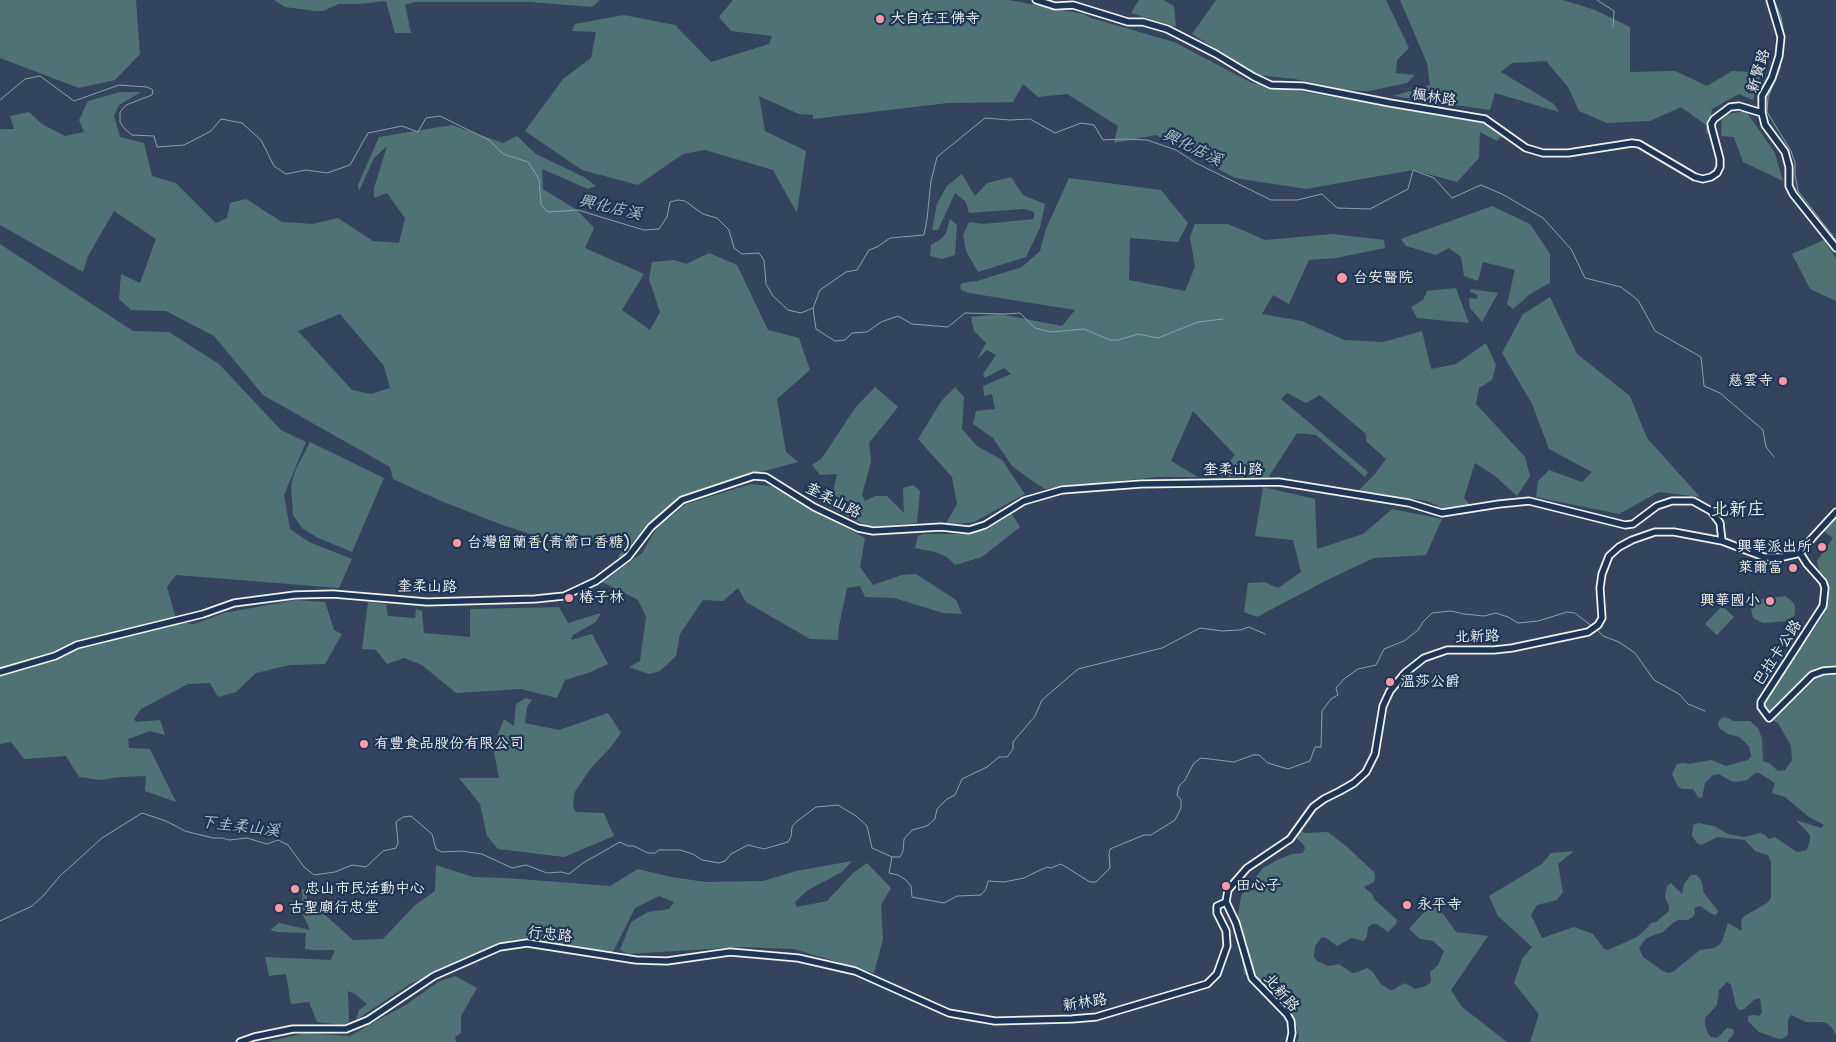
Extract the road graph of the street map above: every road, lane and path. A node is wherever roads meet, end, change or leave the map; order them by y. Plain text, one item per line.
1 (1036, 0) edge
2 (1770, 0) edge
3 (1762, 113) junction
4 (1836, 248) edge
5 (1836, 512) edge
6 (1722, 542) junction
7 (1800, 554) junction
8 (1836, 670) edge
9 (0, 672) edge
10 (1226, 902) junction
11 (876, 980) joint
12 (240, 1042) edge
13 (1290, 1042) edge

1 - 3 street, 楓林路
2 - 3 street, 新賢路
3 - 4 street, 新賢路
5 - 7 street
6 - 7 street, 北新路
6 - 9 street, 奎柔山路
6 - 10 street, 北新路
7 - 8 street, 巴拉卡公路
10 - 11 street, 新林路
10 - 13 street, 北新路
11 - 12 street, 行忠路

